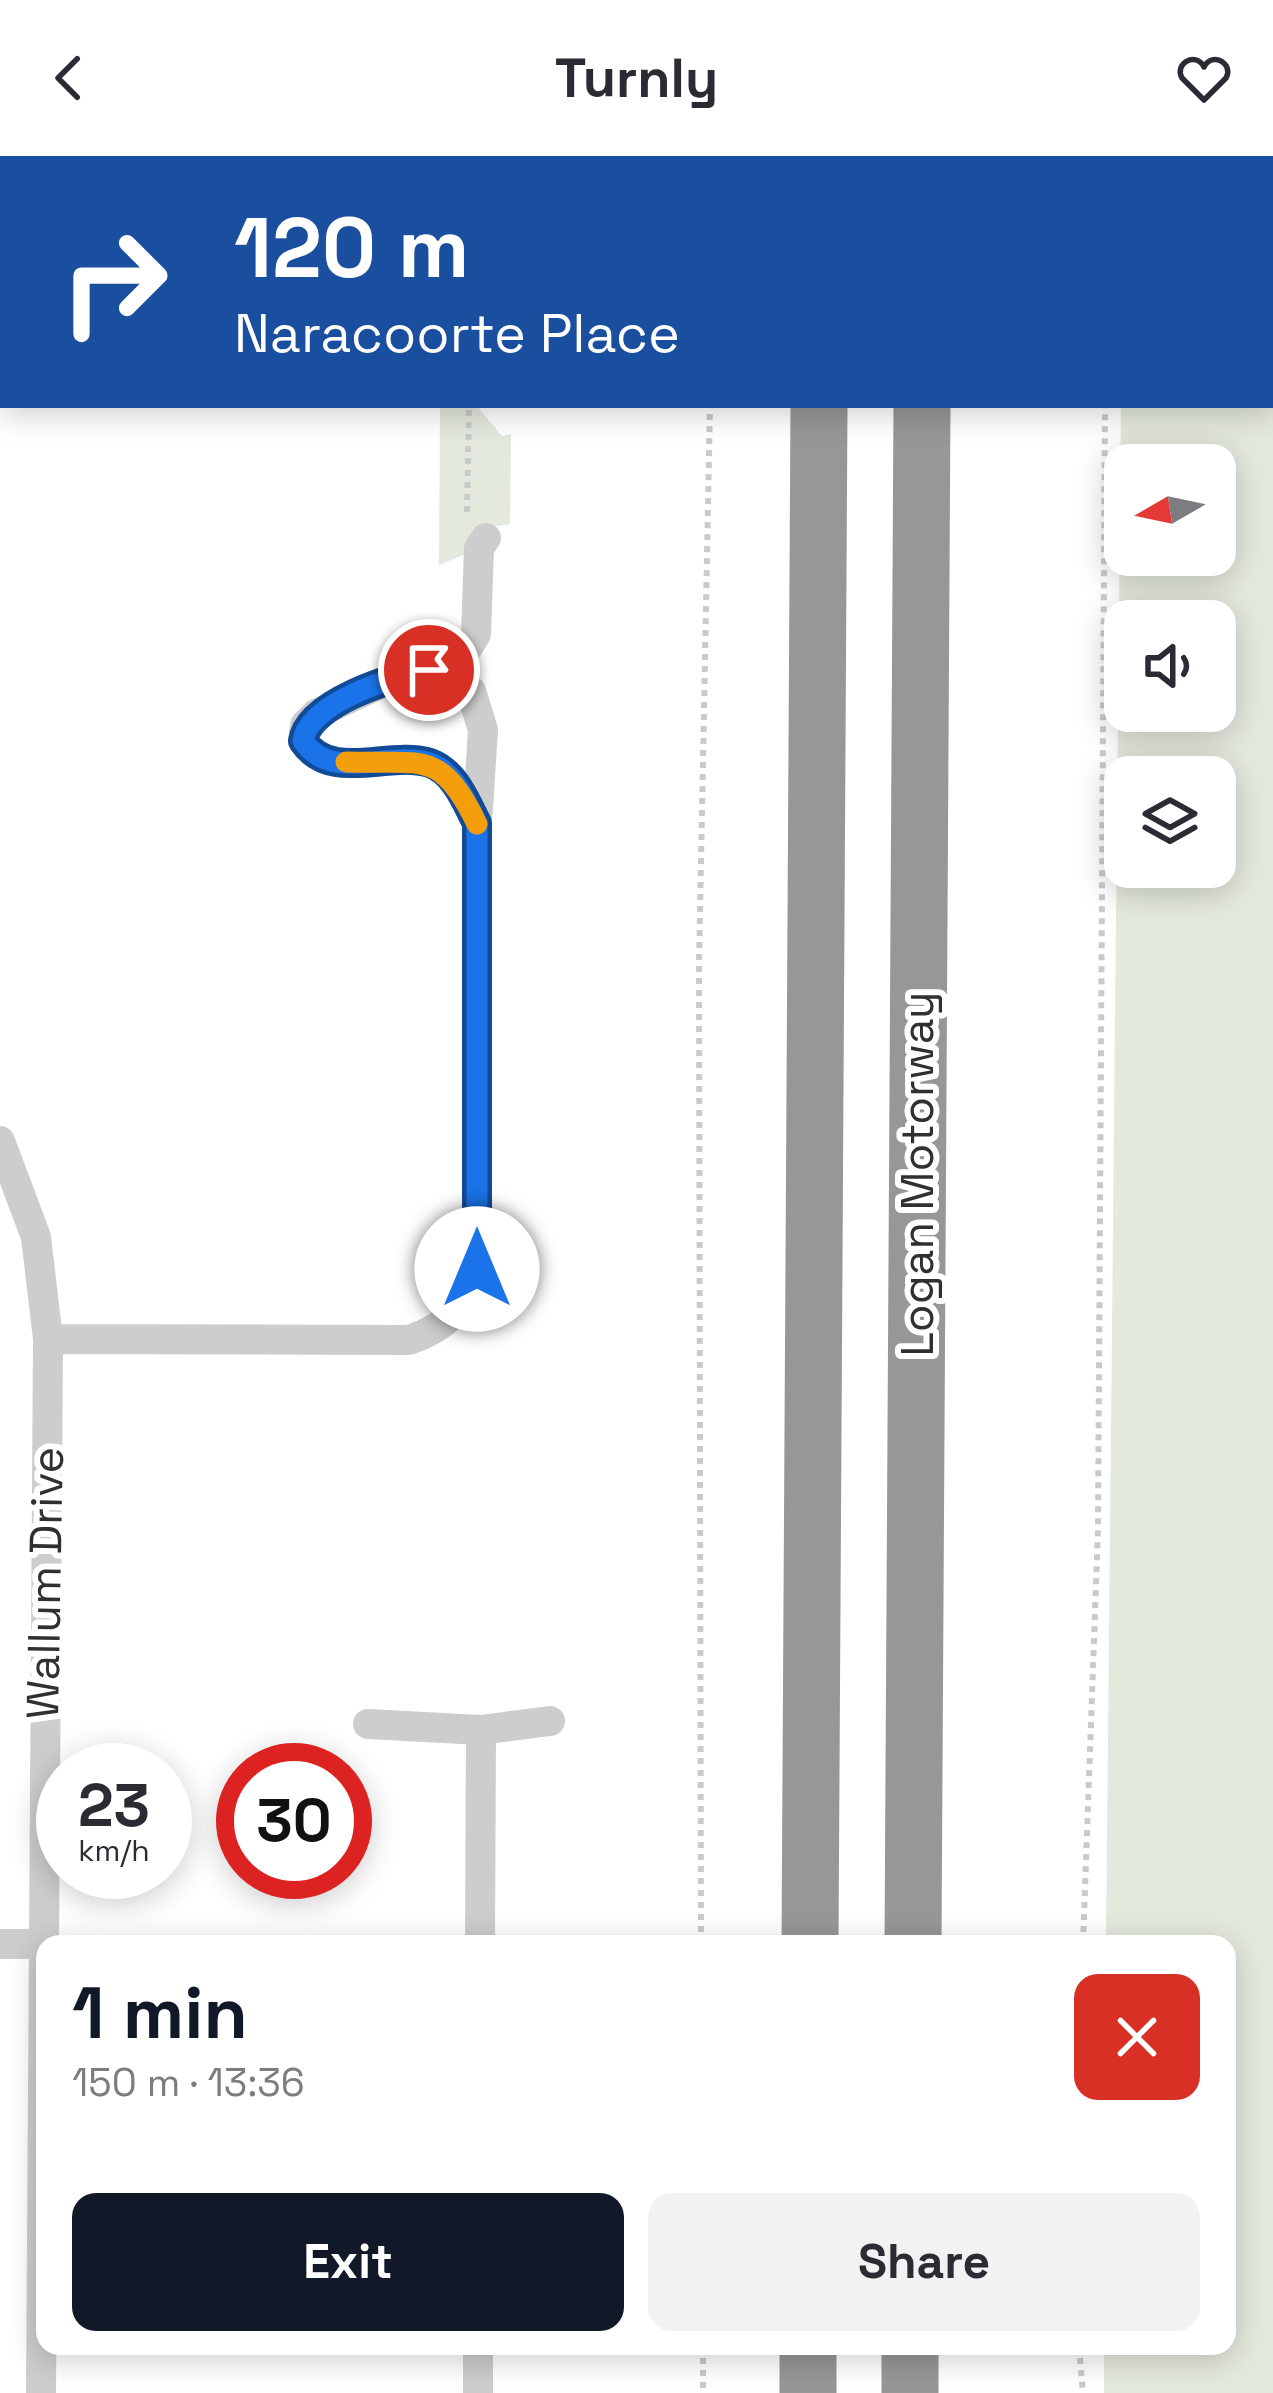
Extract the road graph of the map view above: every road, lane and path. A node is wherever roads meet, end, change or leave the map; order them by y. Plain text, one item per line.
1 (470, 408) edge
2 (710, 408) edge
3 (819, 408) edge
4 (922, 408) edge
5 (1105, 408) edge
6 (486, 538) dead end
7 (479, 572) junction
8 (450, 676) junction
9 (477, 823) junction
10 (0, 1141) edge
11 (48, 1339) junction
12 (550, 1721) dead end
13 (368, 1724) dead end
14 (481, 1730) junction
15 (41, 1935) edge
16 (480, 1935) edge
17 (701, 1935) edge
18 (810, 1935) edge
19 (913, 1935) edge
20 (1083, 1935) edge
21 (0, 1944) edge
22 (36, 1944) edge
23 (41, 2355) edge
24 (478, 2355) edge
25 (703, 2355) edge
26 (808, 2355) edge
27 (910, 2355) edge
28 (1080, 2355) edge
29 (41, 2393) edge
30 (478, 2393) edge
31 (703, 2393) edge
32 (808, 2393) edge
33 (910, 2393) edge
34 (1083, 2393) edge

1 - 7 path
2 - 17 path
3 - 18 highway
4 - 19 highway, Logan Motorway
5 - 20 path
6 - 7 street
7 - 8 street
8 - 9 street
8 - 9 street
9 - 11 street
10 - 11 street, Wallum Drive
11 - 15 street, Wallum Drive
12 - 14 street
13 - 14 street
14 - 16 street
21 - 22 street
23 - 29 street, Wallum Drive
24 - 30 street
25 - 31 path
26 - 32 highway
27 - 33 highway
28 - 34 path

